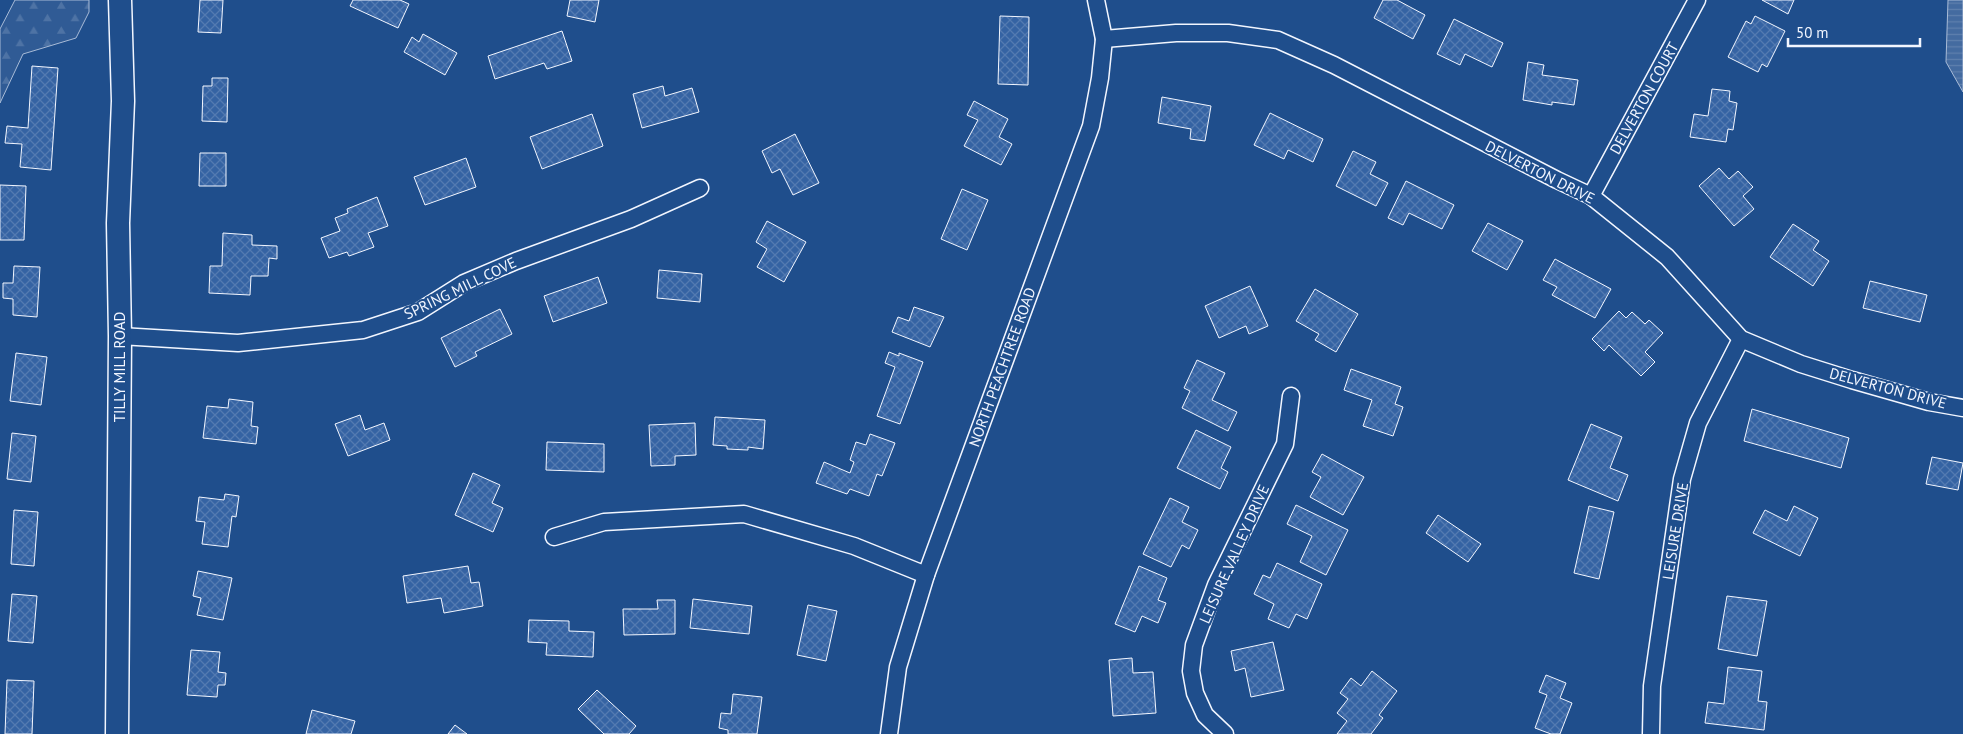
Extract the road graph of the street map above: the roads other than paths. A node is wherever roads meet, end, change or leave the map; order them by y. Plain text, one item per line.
1 (120, 0) edge
2 (1096, 0) edge
3 (1697, 0) edge
4 (1104, 39) junction
5 (700, 188) dead end
6 (1591, 196) junction
7 (120, 336) junction
8 (1741, 339) junction
9 (1291, 396) dead end
10 (1963, 408) edge
11 (554, 537) dead end
12 (926, 574) junction
13 (117, 734) edge
14 (888, 734) edge
15 (1225, 734) edge
16 (1651, 734) edge

1 - 7 street, TILLY MILL ROAD
2 - 4 street, NORTH PEACHTREE ROAD
3 - 6 street, DELVERTON COURT
4 - 6 street, DELVERTON DRIVE
4 - 12 street, NORTH PEACHTREE ROAD
5 - 7 street, SPRING MILL COVE
6 - 8 street, DELVERTON DRIVE
7 - 13 street, TILLY MILL ROAD
8 - 10 street, DELVERTON DRIVE
8 - 16 street, LEISURE DRIVE
9 - 15 street, LEISURE VALLEY DRIVE
11 - 12 street
12 - 14 street, NORTH PEACHTREE ROAD

